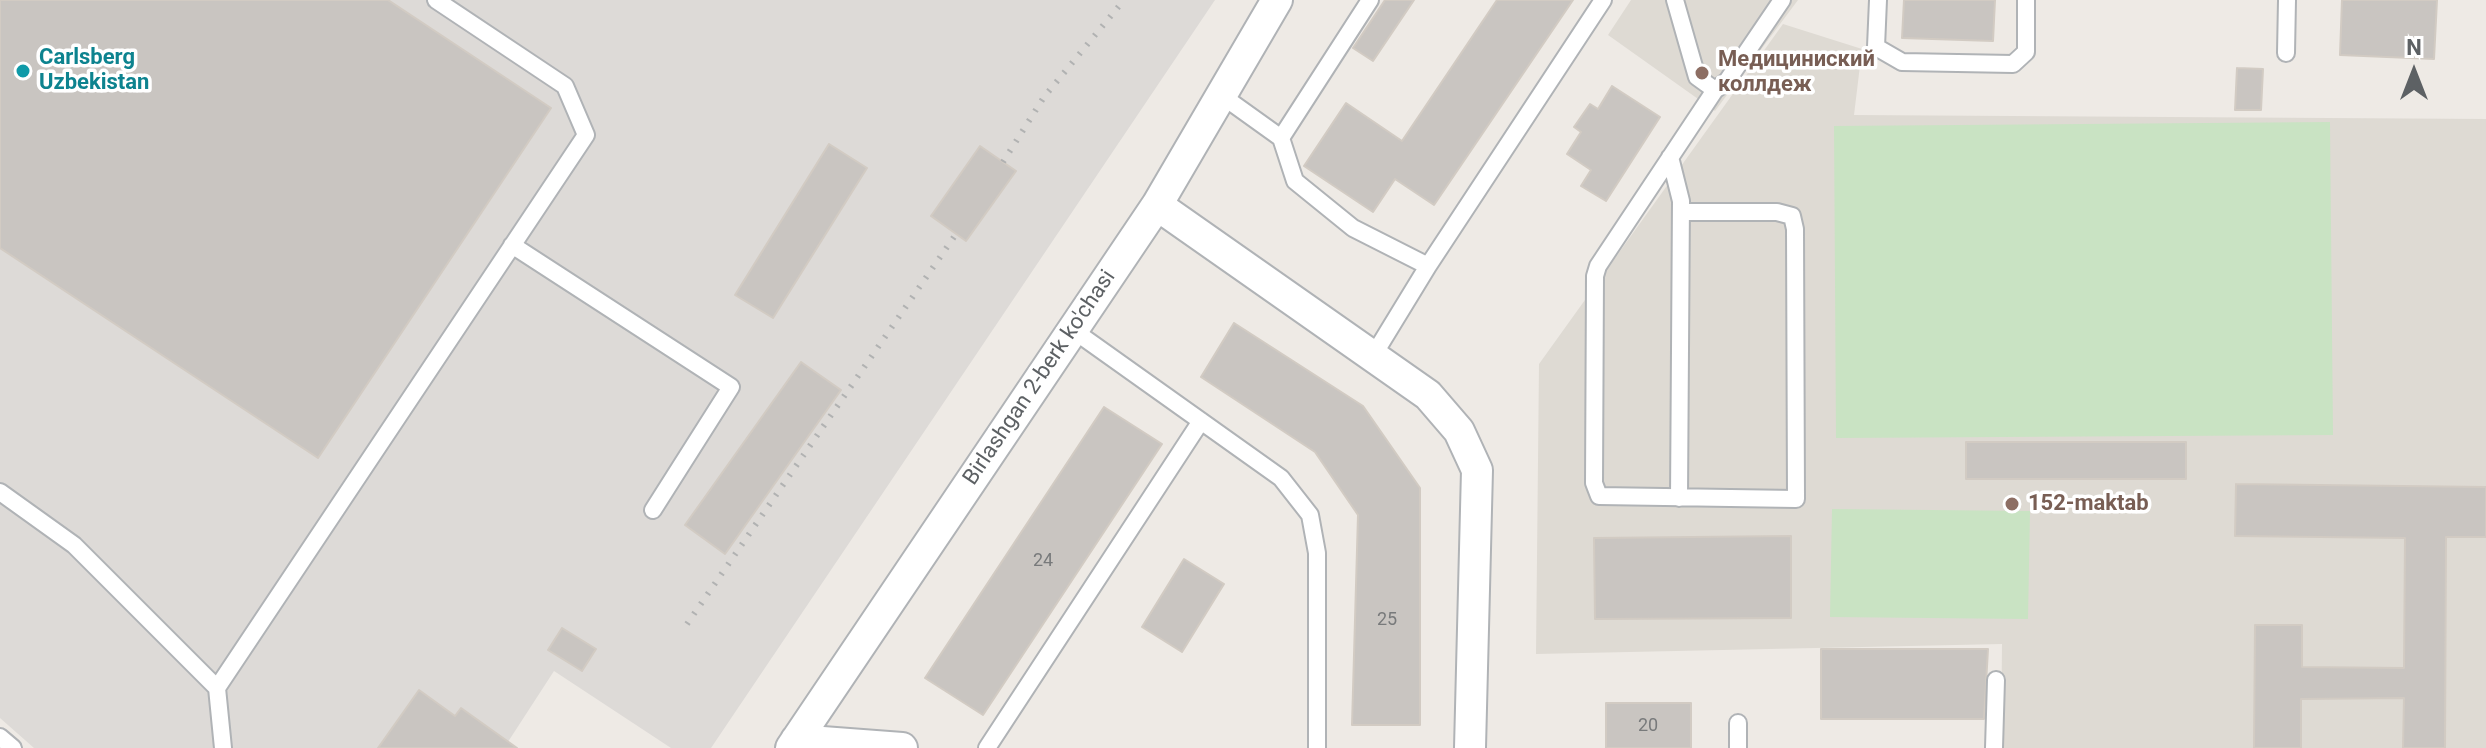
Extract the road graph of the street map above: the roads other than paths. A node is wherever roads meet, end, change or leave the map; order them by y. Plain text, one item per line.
1 (436, 0) edge
2 (1277, 0) edge
3 (1370, 0) edge
4 (1603, 0) edge
5 (1675, 0) edge
6 (1782, 0) edge
7 (1878, 0) edge
8 (2026, 0) edge
9 (2287, 0) edge
10 (2286, 53) dead end
11 (1715, 90) junction
12 (1221, 95) junction
13 (1281, 138) junction
14 (1670, 157) junction
15 (1157, 205) junction
16 (1681, 212) junction
17 (512, 245) junction
18 (1428, 266) junction
19 (1073, 330) junction
20 (1373, 356) junction
21 (1201, 421) junction
22 (0, 492) edge
23 (1679, 498) junction
24 (653, 510) dead end
25 (1996, 680) dead end
26 (217, 688) junction
27 (1738, 723) dead end
28 (0, 737) edge
29 (794, 744) edge
30 (13, 748) edge
31 (223, 748) edge
32 (902, 748) edge
33 (987, 748) edge
34 (1317, 748) edge
35 (1470, 748) edge
36 (1738, 748) edge
37 (1994, 748) edge

1 - 17 lane
2 - 12 street, Birlashgan 2-berk ko'chasi
3 - 13 lane
4 - 18 lane
5 - 11 lane
6 - 11 lane
7 - 8 lane
9 - 10 lane
11 - 14 lane
12 - 13 lane
12 - 15 street, Birlashgan 2-berk ko'chasi
13 - 18 lane
14 - 16 lane
14 - 23 lane
15 - 19 street, Birlashgan 2-berk ko'chasi
15 - 20 street
16 - 23 lane
16 - 23 lane
17 - 24 lane
17 - 26 lane
18 - 20 lane
19 - 21 lane
19 - 29 street, Birlashgan 2-berk ko'chasi
20 - 35 street
21 - 33 lane
21 - 34 lane
22 - 26 lane
25 - 37 lane
26 - 31 lane
27 - 36 lane
28 - 30 lane
29 - 32 street

